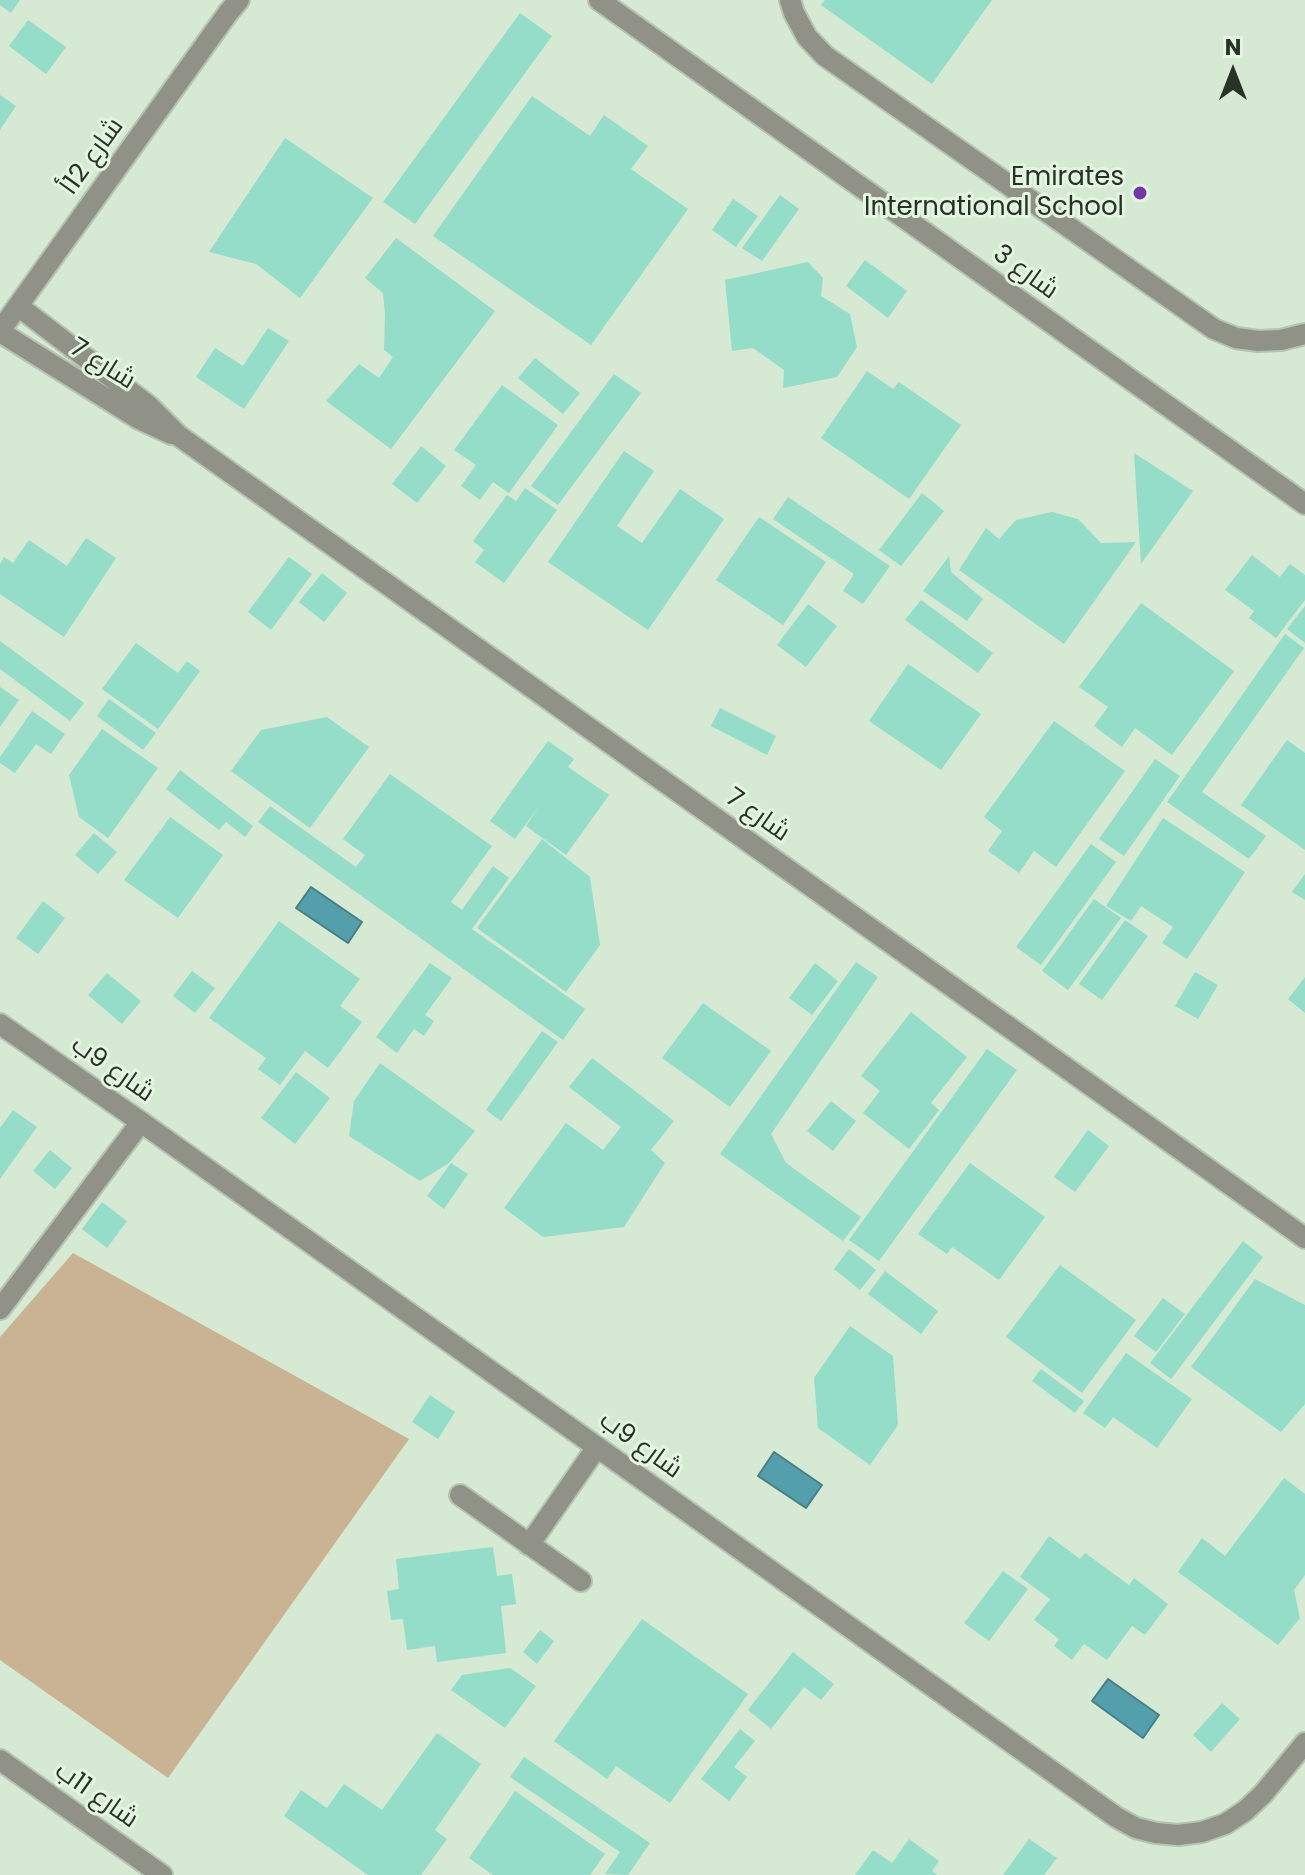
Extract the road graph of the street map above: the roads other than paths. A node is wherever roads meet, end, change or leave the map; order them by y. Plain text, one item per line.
1 (599, 0) edge
2 (790, 0) edge
3 (233, 4) edge
4 (18, 306) junction
5 (0, 332) edge
6 (1305, 334) edge
7 (179, 436) junction
8 (1305, 504) edge
9 (0, 1024) edge
10 (141, 1122) junction
11 (1305, 1238) edge
12 (0, 1309) edge
13 (597, 1447) junction
14 (460, 1495) dead end
15 (529, 1545) junction
16 (581, 1581) dead end
17 (1305, 1743) edge
18 (0, 1760) edge
19 (162, 1875) edge

1 - 8 street, شارع 3
2 - 6 street
3 - 4 street, شارع 12أ
4 - 5 street, شارع 12أ
4 - 7 street, شارع 7
5 - 7 street, شارع 7
7 - 11 street, شارع 7
9 - 10 street, شارع 9ب
10 - 12 street
10 - 13 street, شارع 9ب
13 - 15 street
13 - 17 street, شارع 9ب
14 - 15 street
15 - 16 street
18 - 19 street, شارع 11ب

